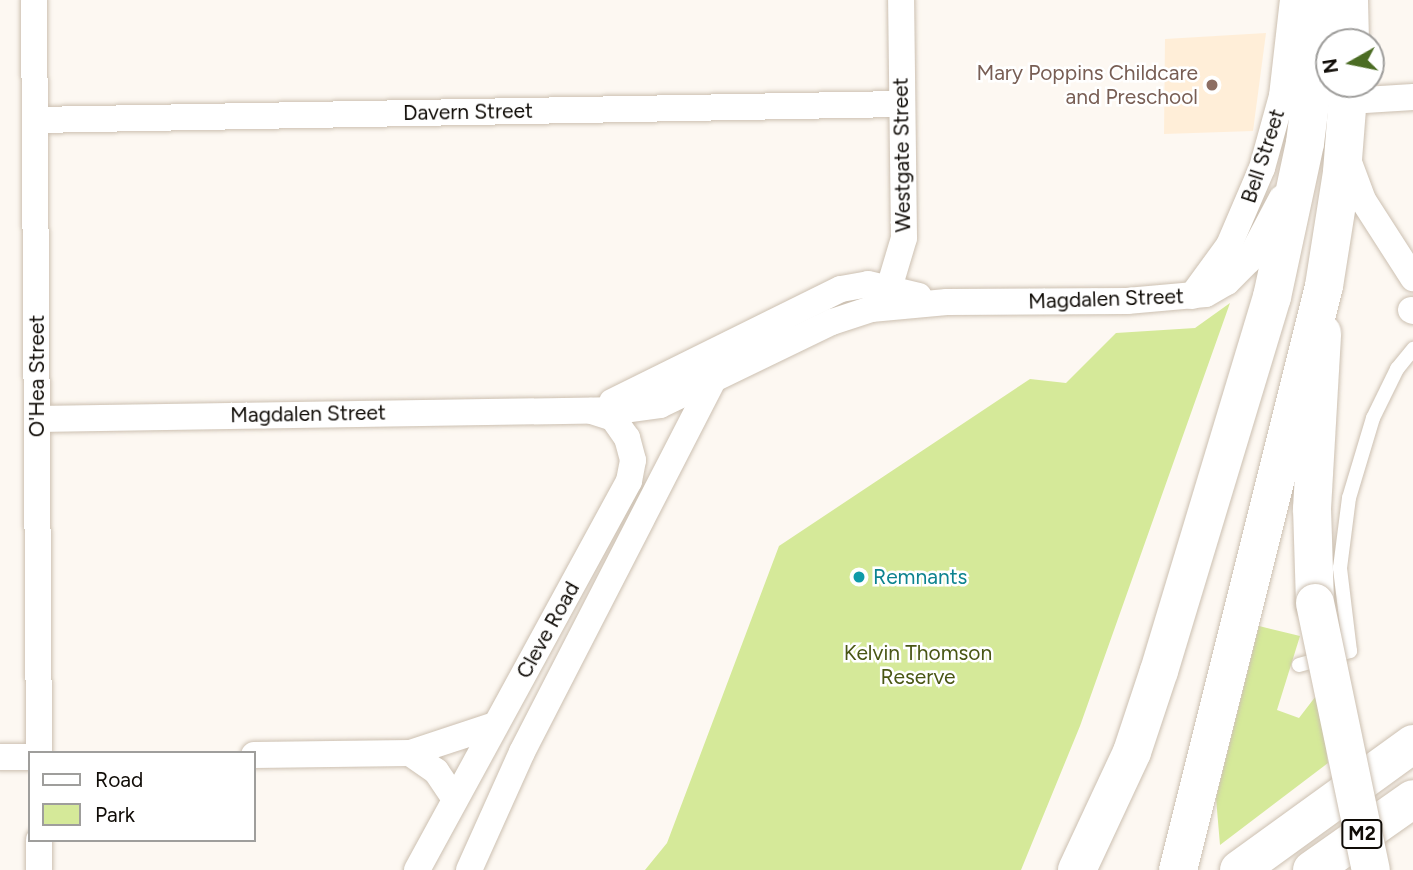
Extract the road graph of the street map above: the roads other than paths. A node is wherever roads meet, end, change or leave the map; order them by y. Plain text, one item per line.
1 (34, 0) edge
2 (901, 0) edge
3 (1293, 0) edge
4 (1323, 0) edge
5 (1349, 0) edge
6 (1350, 28) edge
7 (1385, 95) edge
8 (1413, 97) edge
9 (1349, 98) edge
10 (900, 104) junction
11 (36, 120) junction
12 (1306, 143) junction
13 (1345, 149) junction
14 (1413, 278) edge
15 (1324, 286) junction
16 (886, 297) junction
17 (1180, 298) junction
18 (1413, 349) edge
19 (712, 383) junction
20 (579, 409) junction
21 (37, 419) junction
22 (1299, 664) dead end
23 (495, 725) junction
24 (1413, 744) edge
25 (39, 751) edge
26 (410, 753) junction
27 (256, 755) edge
28 (0, 757) edge
29 (28, 757) edge
30 (455, 799) junction
31 (1413, 799) edge
32 (39, 842) edge
33 (39, 870) edge
34 (416, 870) edge
35 (469, 870) edge
36 (1077, 870) edge
37 (1178, 870) edge
38 (1239, 870) edge
39 (1312, 870) edge
40 (1371, 870) edge

1 - 11 street, O'Hea Street
2 - 10 street, Westgate Street
3 - 17 street, Bell Street
4 - 12 main road, Bell Street
5 - 6 main road
7 - 8 street
9 - 13 main road
10 - 11 street, Davern Street
10 - 16 street, Westgate Street
11 - 21 street, O'Hea Street
12 - 17 street, Magdalen Street
12 - 36 main road, Bell Street
13 - 14 street
13 - 15 main road
15 - 37 main road
15 - 40 main road, bridge
16 - 17 street, Magdalen Street
16 - 19 street, Magdalen Street
16 - 20 street, Magdalen Street
18 - 22 lane
19 - 20 street, Magdalen Street
19 - 35 street, Cleve Road
20 - 21 street, Magdalen Street
20 - 23 street, Cleve Road
21 - 25 street, O'Hea Street
23 - 26 street
23 - 30 street, Cleve Road
24 - 38 main road
26 - 27 street
26 - 30 street
28 - 29 street
30 - 34 street, Cleve Road
31 - 39 main road, M2
32 - 33 street

